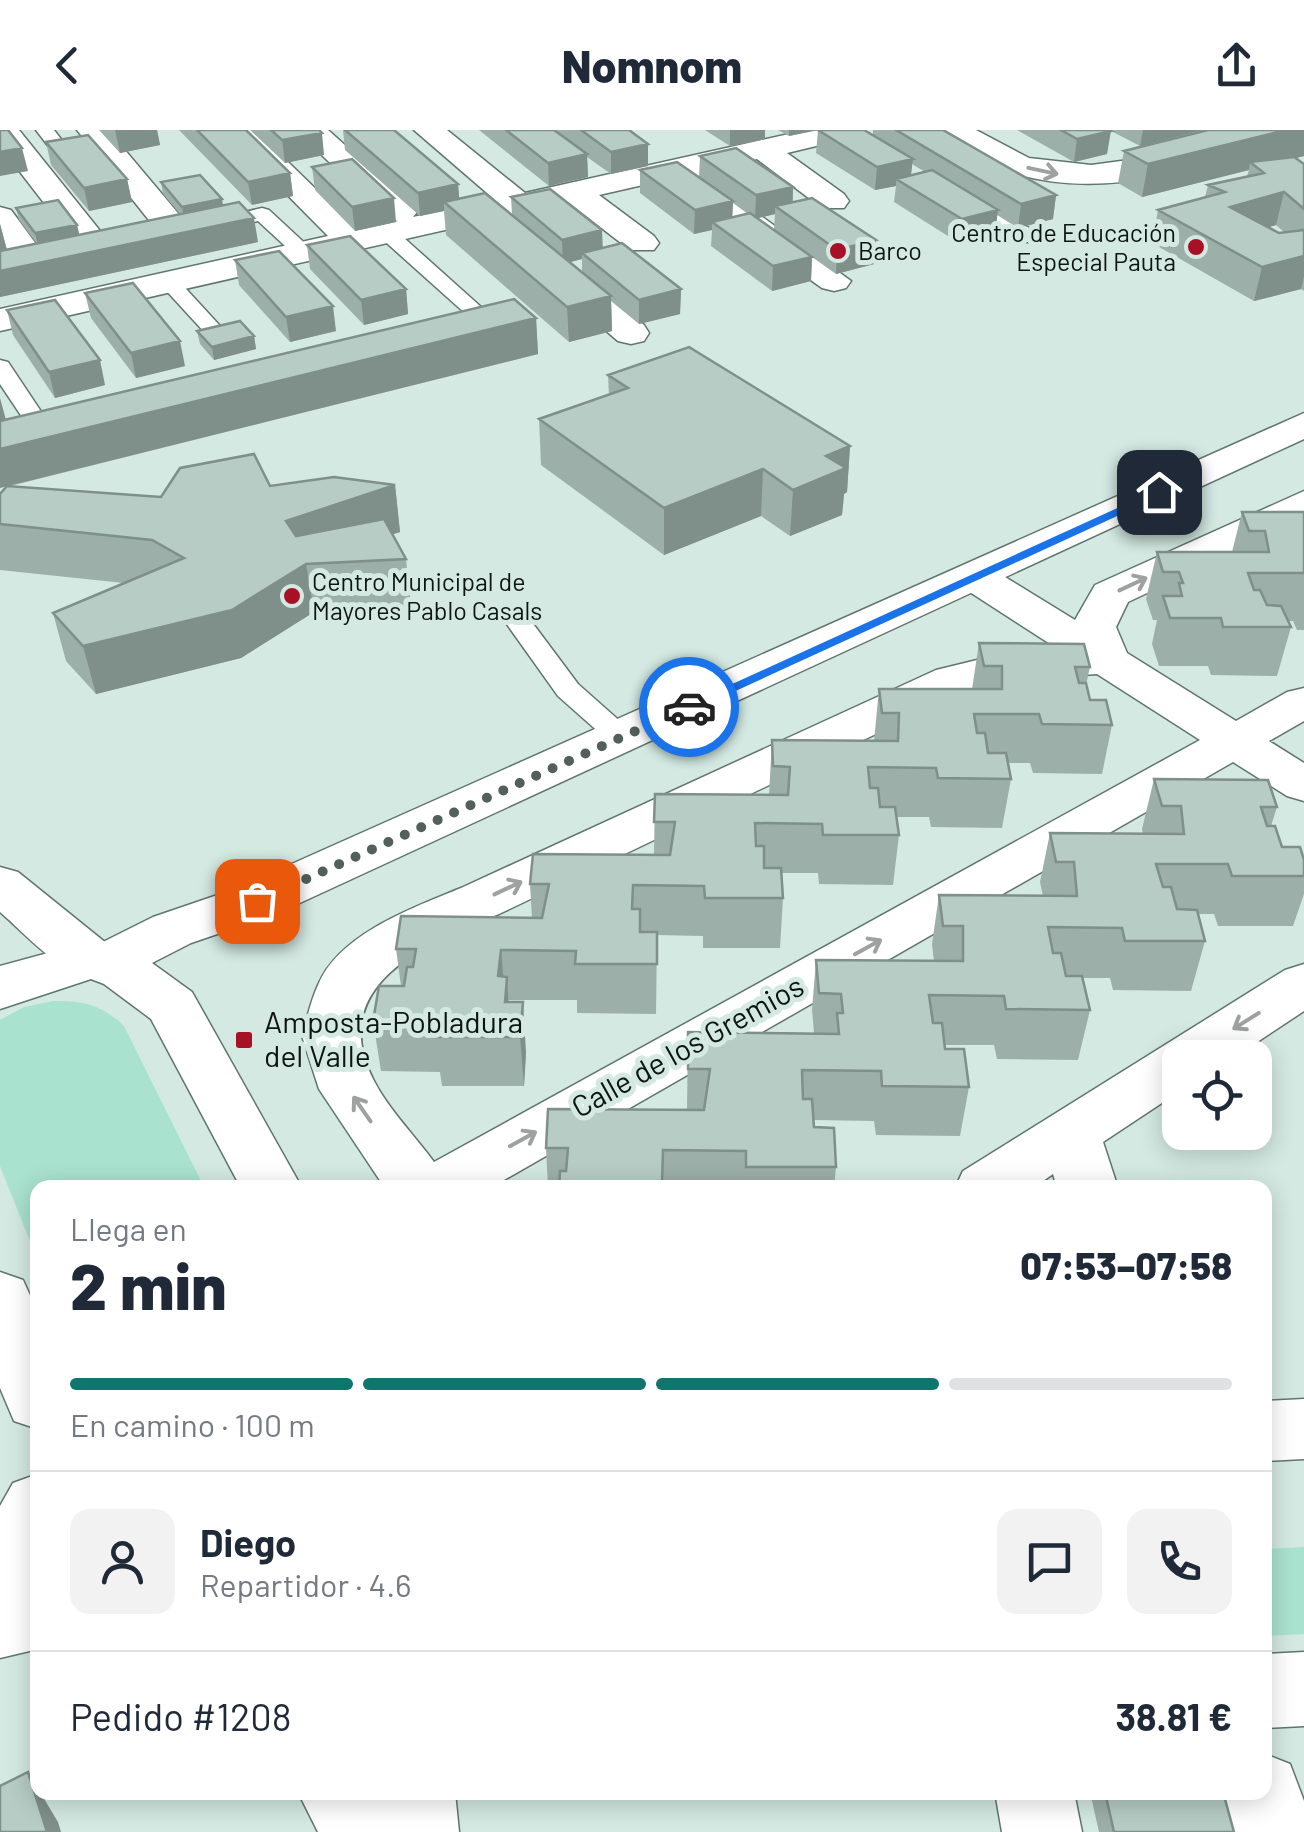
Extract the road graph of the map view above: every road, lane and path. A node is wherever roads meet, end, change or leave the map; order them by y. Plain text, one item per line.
1 (3, 130) edge
2 (44, 130) edge
3 (92, 130) edge
4 (238, 130) edge
5 (310, 130) edge
6 (429, 130) edge
7 (955, 130) edge
8 (1275, 132) edge
9 (849, 135) edge
10 (770, 141) edge
11 (1100, 141) edge
12 (65, 156) edge
13 (679, 157) junction
14 (1148, 166) junction
15 (904, 168) edge
16 (579, 176) junction
17 (833, 200) dead end
18 (0, 217) edge
19 (514, 225) junction
20 (402, 230) junction
21 (168, 234) joint
22 (1017, 235) dead end
23 (352, 241) junction
24 (642, 243) dead end
25 (97, 249) edge
26 (303, 252) junction
27 (32, 262) edge
28 (170, 282) junction
29 (834, 282) dead end
30 (0, 320) edge
31 (448, 328) edge
32 (214, 331) edge
33 (631, 333) dead end
34 (0, 367) edge
35 (93, 411) edge
36 (1304, 425) edge
37 (1304, 503) edge
38 (976, 578) junction
39 (519, 624) dead end
40 (1108, 660) junction
41 (1304, 702) edge
42 (621, 738) junction
43 (1236, 742) junction
44 (1304, 785) edge
45 (0, 884) edge
46 (257, 901) junction
47 (100, 961) junction
48 (1304, 984) edge
49 (0, 989) edge
50 (172, 1006) junction
51 (1217, 1040) edge
52 (1162, 1080) edge
53 (1079, 1160) edge
54 (268, 1180) edge
55 (413, 1180) edge
56 (452, 1180) edge
57 (1012, 1180) edge
58 (0, 1299) edge
59 (30, 1379) edge
60 (1304, 1429) edge
61 (1272, 1431) edge
62 (30, 1520) edge
63 (0, 1573) edge
64 (30, 1616) edge
65 (0, 1624) edge
66 (1304, 1690) edge
67 (1272, 1691) edge
68 (343, 1800) edge
69 (416, 1800) edge
70 (1036, 1800) edge
71 (1264, 1800) edge
72 (366, 1832) edge
73 (419, 1832) edge
74 (1042, 1832) edge
75 (1273, 1832) edge

1 - 25 street
2 - 12 lane
3 - 21 street
4 - 23 street
5 - 20 street
6 - 19 street
7 -> 14 street
8 - 14 street
9 - 10 street
10 - 13 street
10 - 17 street
11 - 14 street
13 - 16 street
13 - 29 street
15 - 22 street
16 - 19 street
16 - 24 street
18 - 27 street
19 - 20 street
19 - 33 street
20 - 23 street
20 - 31 lane
21 - 26 lane
23 - 26 street
26 - 28 street
28 - 30 street
28 - 32 lane
34 - 35 lane
36 - 38 street
40 -> 37 street
38 - 40 street
38 - 42 street
39 - 42 lane
40 - 43 street
55 -> 40 street
41 - 43 street, Calle de los Gremios
42 - 46 street
43 - 44 street
56 -> 43 street, Calle de los Gremios
45 - 47 street
46 - 47 street
46 - 50 street
47 - 49 street
47 - 50 street
48 -> 51 street
50 - 54 street
52 - 53 street
53 - 57 street
58 - 59 street
60 - 61 street
62 - 63 street
64 - 65 street
66 - 67 street
68 - 72 street
69 - 73 street
70 - 74 street
71 - 75 street

